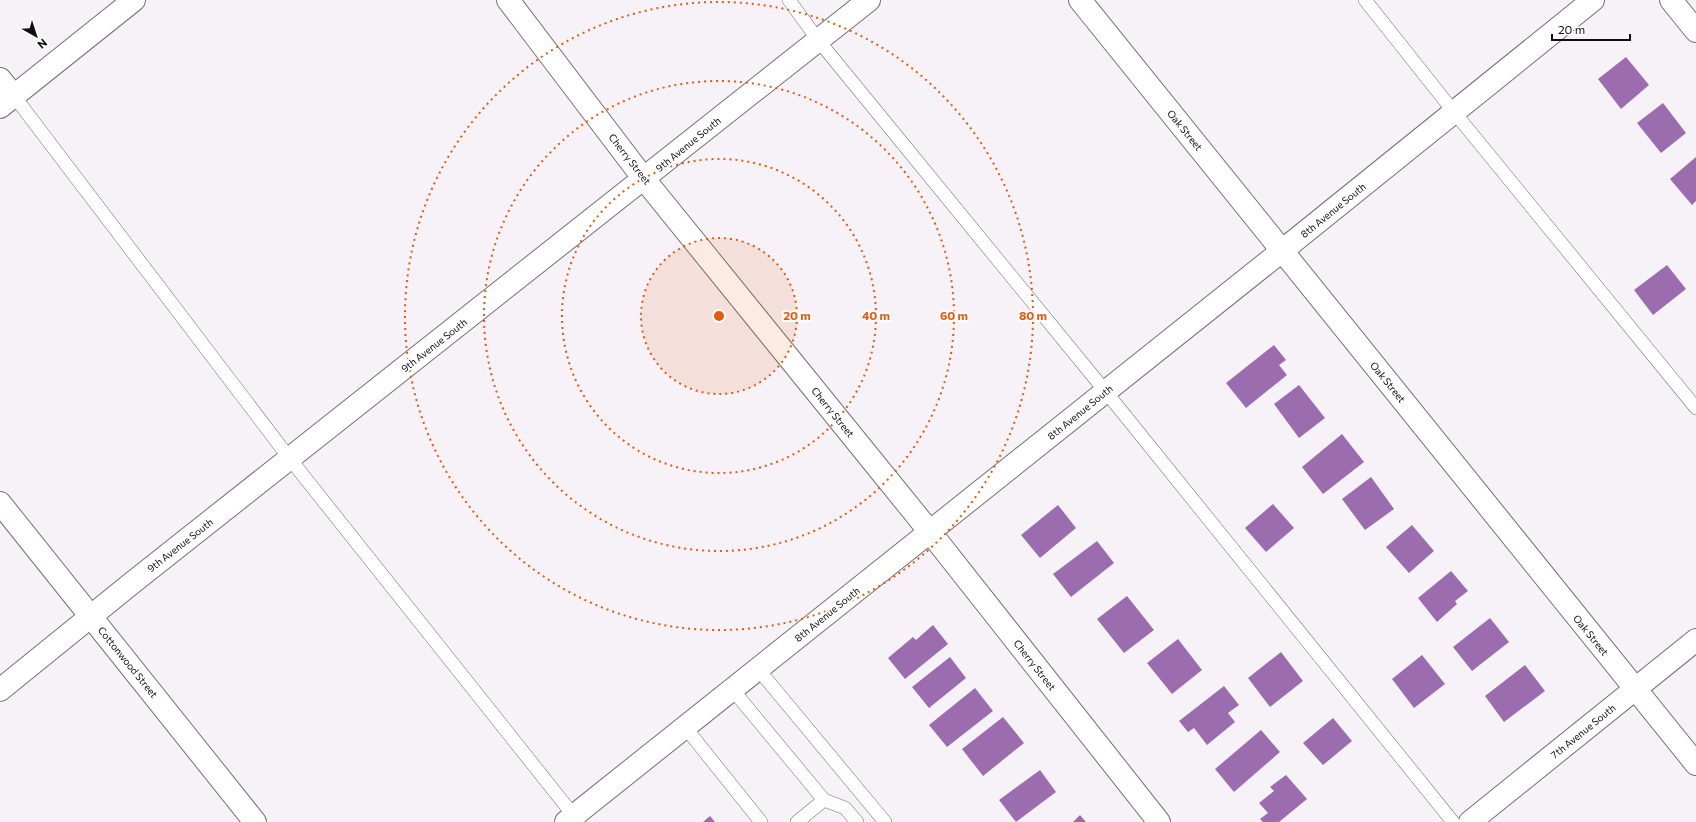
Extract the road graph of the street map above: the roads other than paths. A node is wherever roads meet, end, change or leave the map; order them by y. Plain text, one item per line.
1 (134, 0) edge
2 (508, 0) edge
3 (789, 0) edge
4 (869, 0) edge
5 (1080, 0) edge
6 (1365, 0) edge
7 (1593, 0) edge
8 (1672, 0) edge
9 (1696, 31) edge
10 (818, 40) junction
11 (0, 79) edge
12 (7, 102) edge
13 (1454, 112) junction
14 (644, 179) junction
15 (1283, 250) junction
16 (1106, 392) junction
17 (1696, 408) edge
18 (290, 459) junction
19 (0, 503) edge
20 (930, 532) junction
21 (91, 616) junction
22 (1696, 640) edge
23 (758, 669) junction
24 (732, 689) junction
25 (1635, 689) junction
26 (0, 690) edge
27 (685, 727) junction
28 (1696, 764) edge
29 (824, 800) junction
30 (573, 820) edge
31 (255, 822) edge
32 (761, 822) edge
33 (797, 822) edge
34 (857, 822) edge
35 (885, 822) edge
36 (1159, 822) edge
37 (1453, 822) edge
38 (1470, 822) edge

1 - 12 street
2 - 14 street, Cherry Street
3 - 10 lane
4 - 10 street, 9th Avenue South
5 - 15 street, Oak Street
6 - 13 lane
7 - 13 street, 8th Avenue South
8 - 9 street
10 - 14 street, 9th Avenue South
10 - 16 lane
11 - 12 street
12 - 18 lane
13 - 15 street, 8th Avenue South
13 - 17 lane
14 - 18 street, 9th Avenue South
14 - 20 street, Cherry Street
15 - 16 street, 8th Avenue South
15 - 25 street, Oak Street
16 - 20 street, 8th Avenue South
16 - 37 lane
18 - 21 street, 9th Avenue South
18 - 30 lane
19 - 21 street, Cottonwood Street
20 - 23 street, 8th Avenue South
20 - 36 street, Cherry Street
21 - 26 street, 9th Avenue South
21 - 31 street, Cottonwood Street
22 - 25 street, 7th Avenue South
23 - 24 street, 8th Avenue South
23 - 35 lane
24 - 27 street, 8th Avenue South
24 - 29 lane
25 - 28 street, Oak Street
25 - 38 street, 7th Avenue South
27 - 30 street, 8th Avenue South
27 - 32 lane
29 - 33 lane
29 - 34 lane

